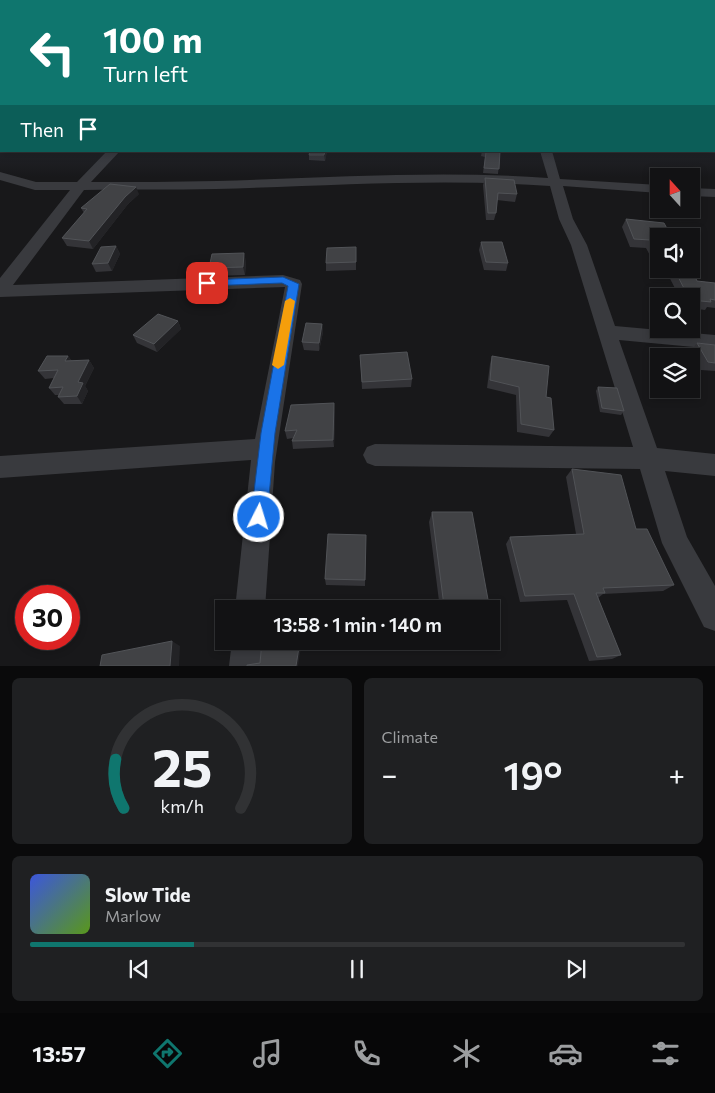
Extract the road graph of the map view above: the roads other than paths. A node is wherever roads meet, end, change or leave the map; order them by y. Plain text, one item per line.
1 (113, 152) edge
2 (546, 152) edge
3 (0, 176) edge
4 (556, 181) junction
5 (79, 187) junction
6 (650, 188) edge
7 (700, 192) edge
8 (715, 193) edge
9 (0, 290) edge
10 (607, 332) junction
11 (715, 342) edge
12 (265, 449) junction
13 (375, 454) dead end
14 (648, 458) junction
15 (715, 465) edge
16 (0, 467) edge
17 (251, 600) edge
18 (715, 616) edge
19 (247, 650) edge
20 (246, 666) edge

1 - 5 street
2 - 4 street
3 - 5 street
4 - 5 street
4 - 6 street
4 - 10 street
5 - 9 street
7 - 8 street
9 - 12 street
10 - 11 street
10 - 14 street
12 - 16 street
12 - 17 street
13 - 14 street
14 - 15 street
14 - 18 street
19 - 20 street

